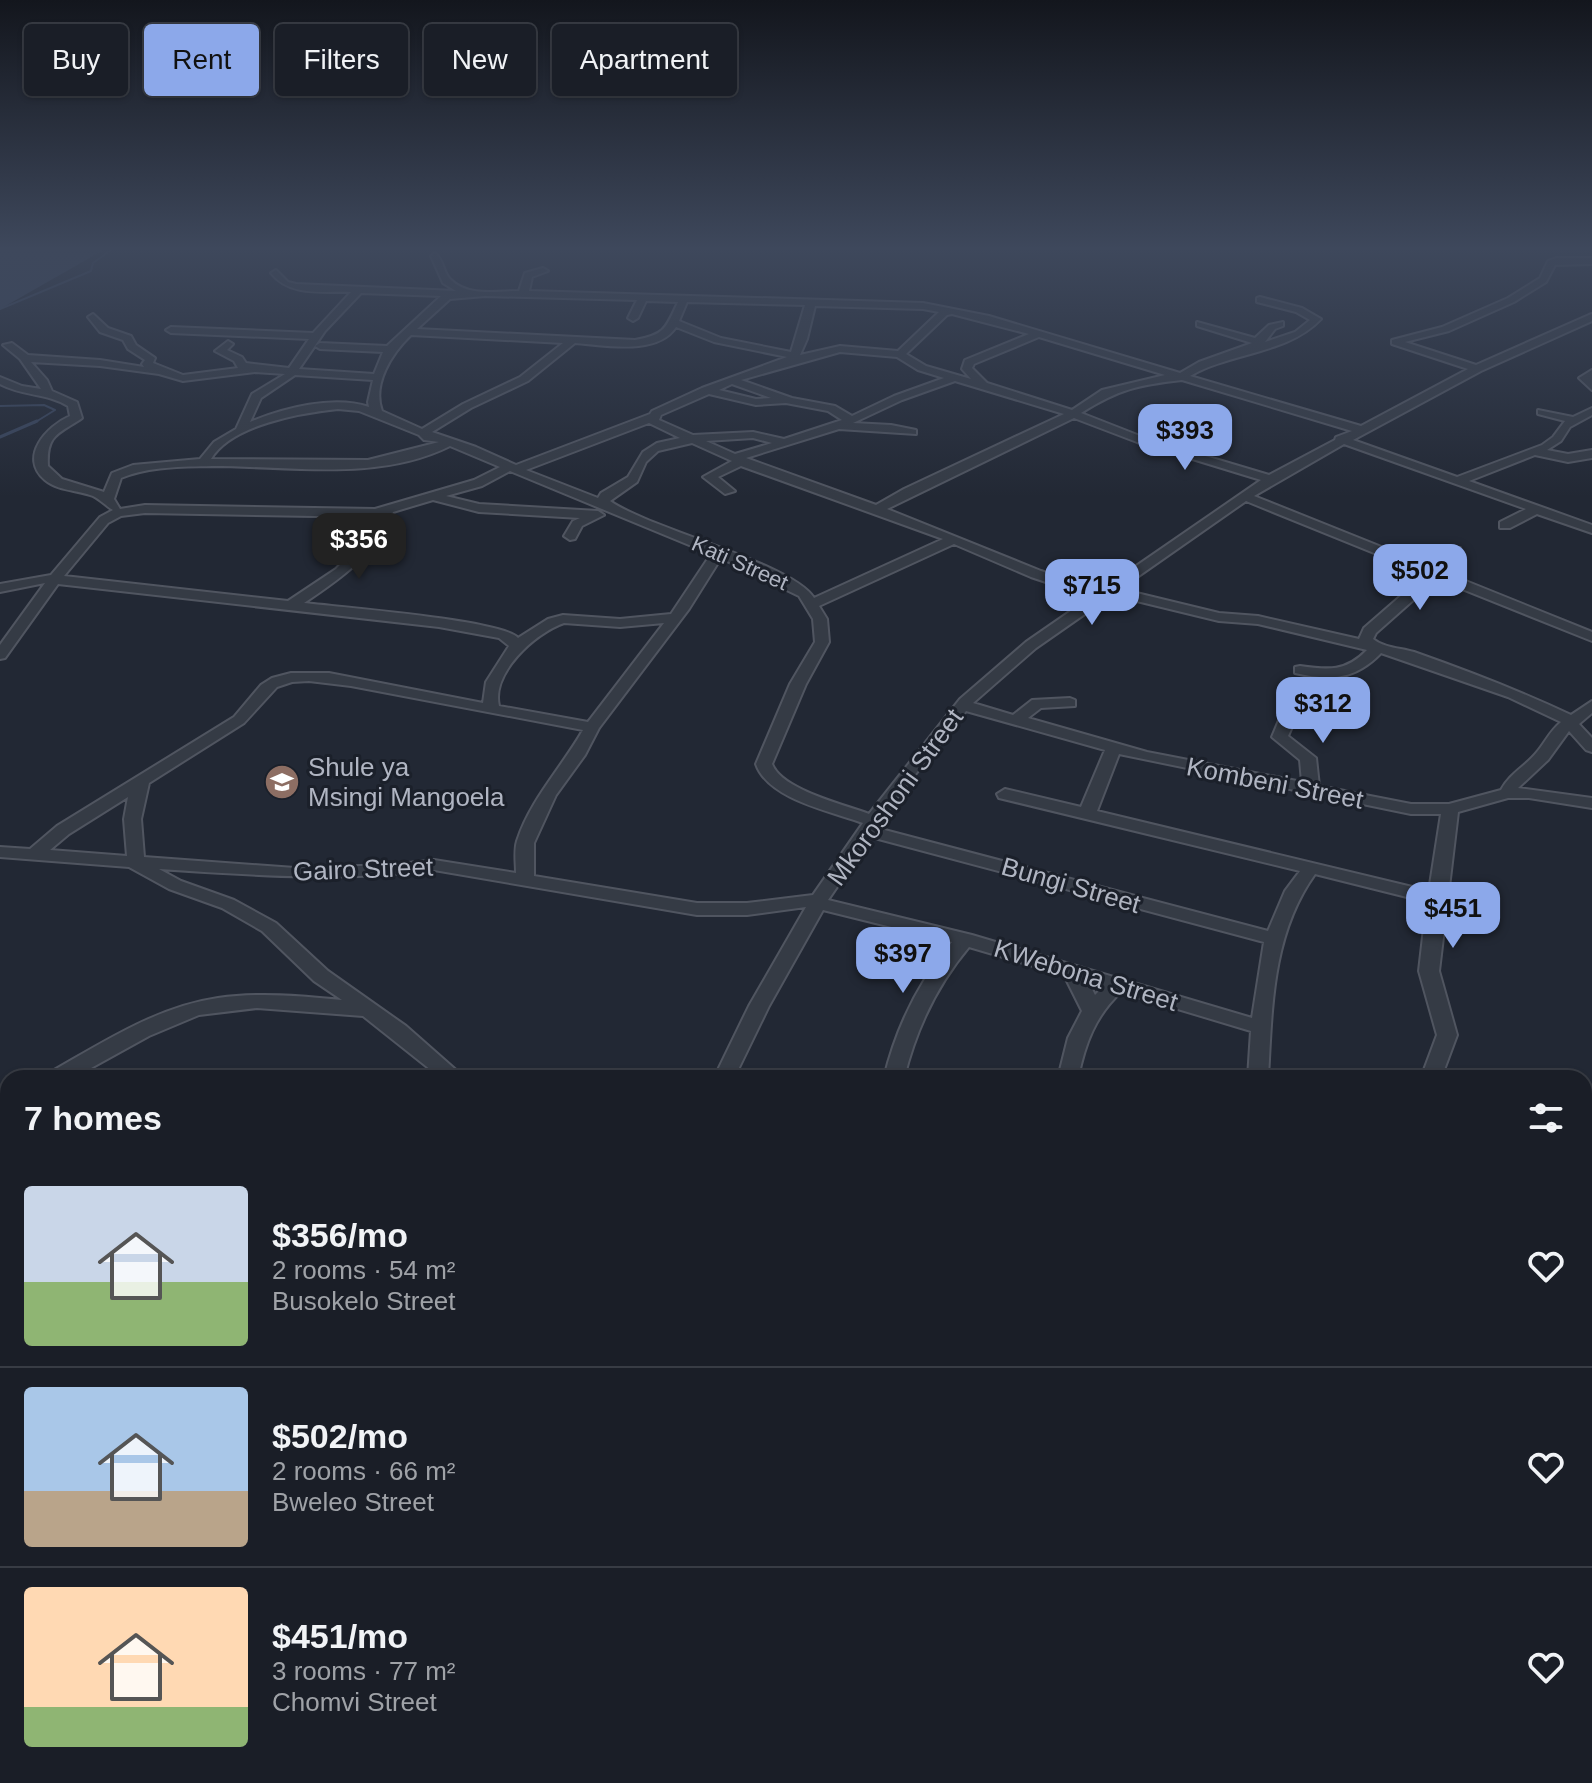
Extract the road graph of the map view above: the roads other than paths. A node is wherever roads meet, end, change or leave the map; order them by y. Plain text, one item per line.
1 (107, 331) edge
2 (209, 331) edge
3 (325, 331) edge
4 (668, 331) edge
5 (696, 331) edge
6 (806, 331) edge
7 (924, 331) edge
8 (1027, 331) edge
9 (1220, 331) edge
10 (1271, 331) edge
11 (1302, 331) edge
12 (1432, 331) edge
13 (1561, 331) edge
14 (407, 332) joint
15 (1037, 334) junction
16 (319, 338) junction
17 (571, 341) junction
18 (228, 344) dead end
19 (1256, 344) junction
20 (8, 345) dead end
21 (390, 349) junction
22 (900, 354) junction
23 (25, 358) junction
24 (792, 359) junction
25 (259, 368) junction
26 (1477, 369) junction
27 (160, 371) junction
28 (291, 371) junction
29 (380, 372) junction
30 (1592, 373) edge
31 (323, 374) junction
32 (955, 377) junction
33 (1180, 377) junction
34 (0, 380) edge
35 (733, 381) junction
36 (982, 383) junction
37 (1592, 387) edge
38 (706, 390) junction
39 (47, 392) junction
40 (788, 400) junction
41 (1592, 411) edge
42 (1542, 412) dead end
43 (377, 413) junction
44 (1071, 415) junction
45 (653, 417) junction
46 (849, 419) junction
47 (1571, 420) junction
48 (1592, 422) edge
49 (830, 428) junction
50 (1361, 430) junction
51 (241, 431) junction
52 (912, 432) dead end
53 (423, 433) junction
54 (670, 437) junction
55 (691, 439) junction
56 (1340, 439) junction
57 (448, 442) junction
58 (786, 442) junction
59 (422, 450) junction
60 (1532, 451) junction
61 (1592, 454) edge
62 (738, 460) junction
63 (206, 462) junction
64 (512, 468) junction
65 (1270, 479) junction
66 (1457, 481) junction
67 (729, 491) dead end
68 (109, 497) junction
69 (435, 497) junction
70 (1247, 497) junction
71 (1536, 509) junction
72 (608, 510) junction
73 (877, 510) junction
74 (387, 512) junction
75 (118, 513) junction
76 (1505, 525) dead end
77 (1592, 529) edge
78 (570, 536) dead end
79 (954, 539) junction
80 (1455, 551) dead end
81 (718, 553) junction
82 (1420, 567) junction
83 (1435, 573) junction
84 (57, 579) junction
85 (0, 588) edge
86 (1107, 593) junction
87 (812, 604) junction
88 (290, 606) junction
89 (675, 618) junction
90 (1592, 637) edge
91 (516, 646) junction
92 (1376, 649) junction
93 (0, 655) edge
94 (1300, 670) dead end
95 (1070, 703) dead end
96 (962, 705) junction
97 (1293, 706) dead end
98 (1592, 706) edge
99 (492, 707) junction
100 (1015, 721) junction
101 (1571, 722) junction
102 (592, 727) junction
103 (1592, 747) edge
104 (1113, 749) junction
105 (142, 780) junction
106 (1311, 790) junction
107 (1507, 793) junction
108 (1005, 794) dead end
109 (1592, 803) edge
110 (1450, 809) junction
111 (1088, 812) junction
112 (870, 826) junction
113 (0, 852) edge
114 (35, 854) junction
115 (133, 860) junction
116 (1310, 869) junction
117 (525, 879) junction
118 (1436, 898) junction
119 (819, 902) junction
120 (965, 939) junction
121 (1276, 939) junction
122 (1070, 970) junction
123 (1117, 985) junction
124 (363, 1009) junction
125 (1091, 1010) junction
126 (1260, 1027) junction
127 (71, 1070) edge
128 (445, 1070) edge
129 (728, 1070) edge
130 (895, 1070) edge
131 (1069, 1070) edge
132 (1263, 1070) edge
133 (1434, 1070) edge

1 - 27 street
2 - 16 street
3 - 16 street
4 - 17 street
5 - 24 street
6 - 24 street
7 - 22 street
8 - 15 street
9 - 19 street
10 - 19 street
11 - 19 street
12 - 26 street
13 - 26 street, Mkoroshoni Street
14 - 17 street
14 - 21 street
15 - 33 street
15 - 36 street
16 - 21 street
16 - 28 street
16 - 31 street
17 - 53 street
18 - 25 street
19 - 33 street
20 - 23 street
21 - 29 street
22 - 24 street
22 - 32 street
23 - 27 street
23 - 39 street
24 - 35 street
25 - 27 street
25 - 28 street
26 - 50 street, Mkoroshoni Street
28 - 31 street
28 - 51 street
29 - 31 street
29 - 43 street
30 - 37 street
32 - 36 street
32 - 46 street
33 - 44 street
33 - 50 street
34 - 39 street
35 - 38 street
35 - 40 street
36 - 44 street
38 - 40 street
38 - 45 street
39 - 68 street
40 - 46 street
41 - 47 street
42 - 47 street
43 - 51 street, Kati Street
43 - 53 street, Kati Street
44 - 65 street
44 - 73 street
45 - 54 street
45 - 64 street
46 - 49 street
47 - 48 street
47 - 60 street
49 - 52 street
49 - 58 street
50 - 56 street, Mkoroshoni Street
51 - 63 street, Kati Street
53 - 57 street, Kati Street
53 - 59 street
54 - 55 street
54 - 72 street
55 - 58 street
55 - 62 street
56 - 65 street, Mkoroshoni Street
56 - 66 street
57 - 59 street
57 - 64 street, Kati Street
58 - 62 street
59 - 63 street
60 - 61 street
60 - 66 street
62 - 67 street
62 - 73 street
63 - 68 street
64 - 69 street
64 - 72 street, Kati Street
65 - 70 street, Mkoroshoni Street
66 - 71 street
68 - 75 street
69 - 72 street
69 - 74 street
70 - 82 street
70 - 86 street, Mkoroshoni Street
71 - 76 street
71 - 77 street
72 - 78 street
72 - 81 street, Kati Street
73 - 79 street
74 - 75 street
74 - 88 street
75 - 84 street
79 - 86 street
79 - 87 street
80 - 82 street
81 - 87 street, Kati Street
81 - 89 street
82 - 83 street
83 - 90 street
83 - 92 street
84 - 85 street
84 - 88 street
84 - 93 street
86 - 92 street
86 - 96 street, Mkoroshoni Street
87 - 112 street, Kati Street
88 - 91 street
89 - 91 street
89 - 102 street
91 - 99 street
92 - 94 street
92 - 101 street
95 - 100 street
96 - 100 street, Kombeni Street
96 - 112 street, Mkoroshoni Street
97 - 106 street
98 - 101 street
99 - 102 street
99 - 105 street
100 - 104 street, Kombeni Street
101 - 103 street
101 - 107 street
102 - 117 street
104 - 106 street, Kombeni Street
104 - 111 street
105 - 114 street
105 - 115 street
106 - 110 street, Kombeni Street
107 - 109 street, Kombeni Street
107 - 110 street, Kombeni Street
108 - 111 street
110 - 118 street
111 - 116 street
112 - 119 street, Mkoroshoni Street
112 - 121 street, Bungi Street
113 - 114 street, Gairo Street
114 - 115 street, Gairo Street
115 - 117 street, Gairo Street
115 - 124 street
116 - 118 street
116 - 121 street
117 - 119 street, Gairo Street
118 - 133 street
119 - 120 street, KWebona Street
119 - 129 street, Mkoroshoni Street
120 - 122 street, KWebona Street
120 - 130 street
121 - 126 street
122 - 123 street, KWebona Street
122 - 125 street
123 - 125 street
123 - 126 street, KWebona Street
124 - 127 street
124 - 128 street
125 - 131 street
126 - 132 street

